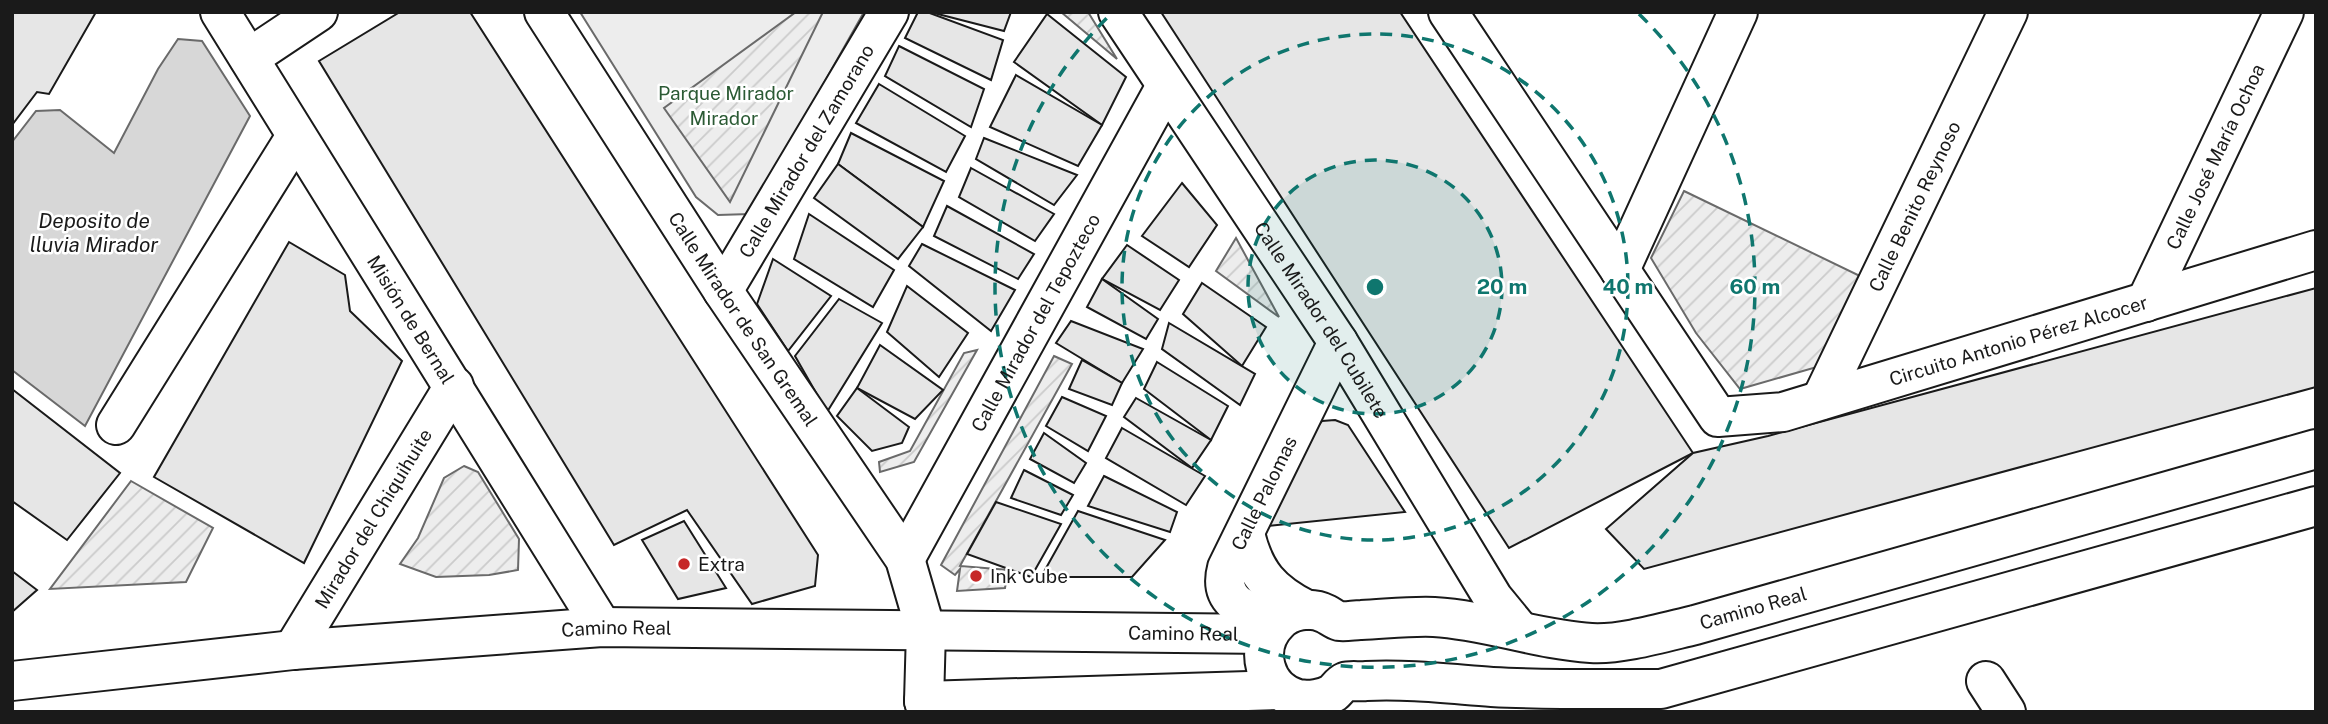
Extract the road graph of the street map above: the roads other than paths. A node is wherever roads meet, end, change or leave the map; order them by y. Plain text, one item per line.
1 (220, 12) edge
2 (318, 12) edge
3 (544, 12) edge
4 (890, 12) edge
5 (1118, 12) edge
6 (1448, 12) edge
7 (1738, 12) edge
8 (2008, 12) edge
9 (2284, 12) edge
10 (249, 58) junction
11 (1166, 86) junction
12 (296, 136) junction
13 (2316, 250) edge
14 (1620, 270) junction
15 (723, 291) junction
16 (2146, 302) junction
17 (1338, 342) junction
18 (454, 386) junction
19 (1821, 400) junction
20 (116, 425) dead end
21 (2316, 449) edge
22 (2316, 506) edge
23 (905, 559) junction
24 (1298, 622) junction
25 (601, 627) junction
26 (926, 631) junction
27 (1520, 631) junction
28 (1646, 636) junction
29 (293, 650) junction
30 (12, 681) edge
31 (1343, 696) edge
32 (1286, 699) edge
33 (1664, 700) edge
34 (1030, 705) edge
35 (925, 706) edge

1 - 10 street, Misión de Bernal
2 - 10 street
3 - 15 street, Calle Mirador de San Gremal
4 - 15 street, Calle Mirador del Zamorano
5 - 11 street, Calle Mirador del Cubilete
6 - 14 street
7 - 14 street
8 - 19 street, Calle Benito Reynoso
9 - 16 street, Calle José María Ochoa
10 - 12 street, Misión de Bernal
11 - 17 street, Calle Mirador del Cubilete
11 - 23 street, Calle Mirador del Tepozteco
12 - 18 street, Misión de Bernal
12 - 20 street
13 - 16 street, Circuito Antonio Pérez Alcocer
14 - 19 street, Circuito Antonio Pérez Alcocer
15 - 23 street, Calle Mirador de San Gremal
16 - 19 street, Circuito Antonio Pérez Alcocer
17 - 24 street, Calle Palomas
17 - 27 street, Calle Mirador del Cubilete
18 - 25 street, Misión de Bernal
18 - 29 street, Mirador del Chiquihuite
21 - 28 street, Camino Real
22 - 33 street
23 - 26 street, Calle Mirador de San Gremal
24 - 26 street, Camino Real
24 - 27 street, Camino Real
24 - 31 street
24 - 32 street
25 - 26 street, Camino Real
25 - 29 street, Camino Real
26 - 35 street, Calle Mirador de San Gremal
27 - 28 street, Camino Real
28 - 33 street
29 - 30 street, Camino Real
31 - 32 street
31 - 33 street
32 - 34 street
34 - 35 street

